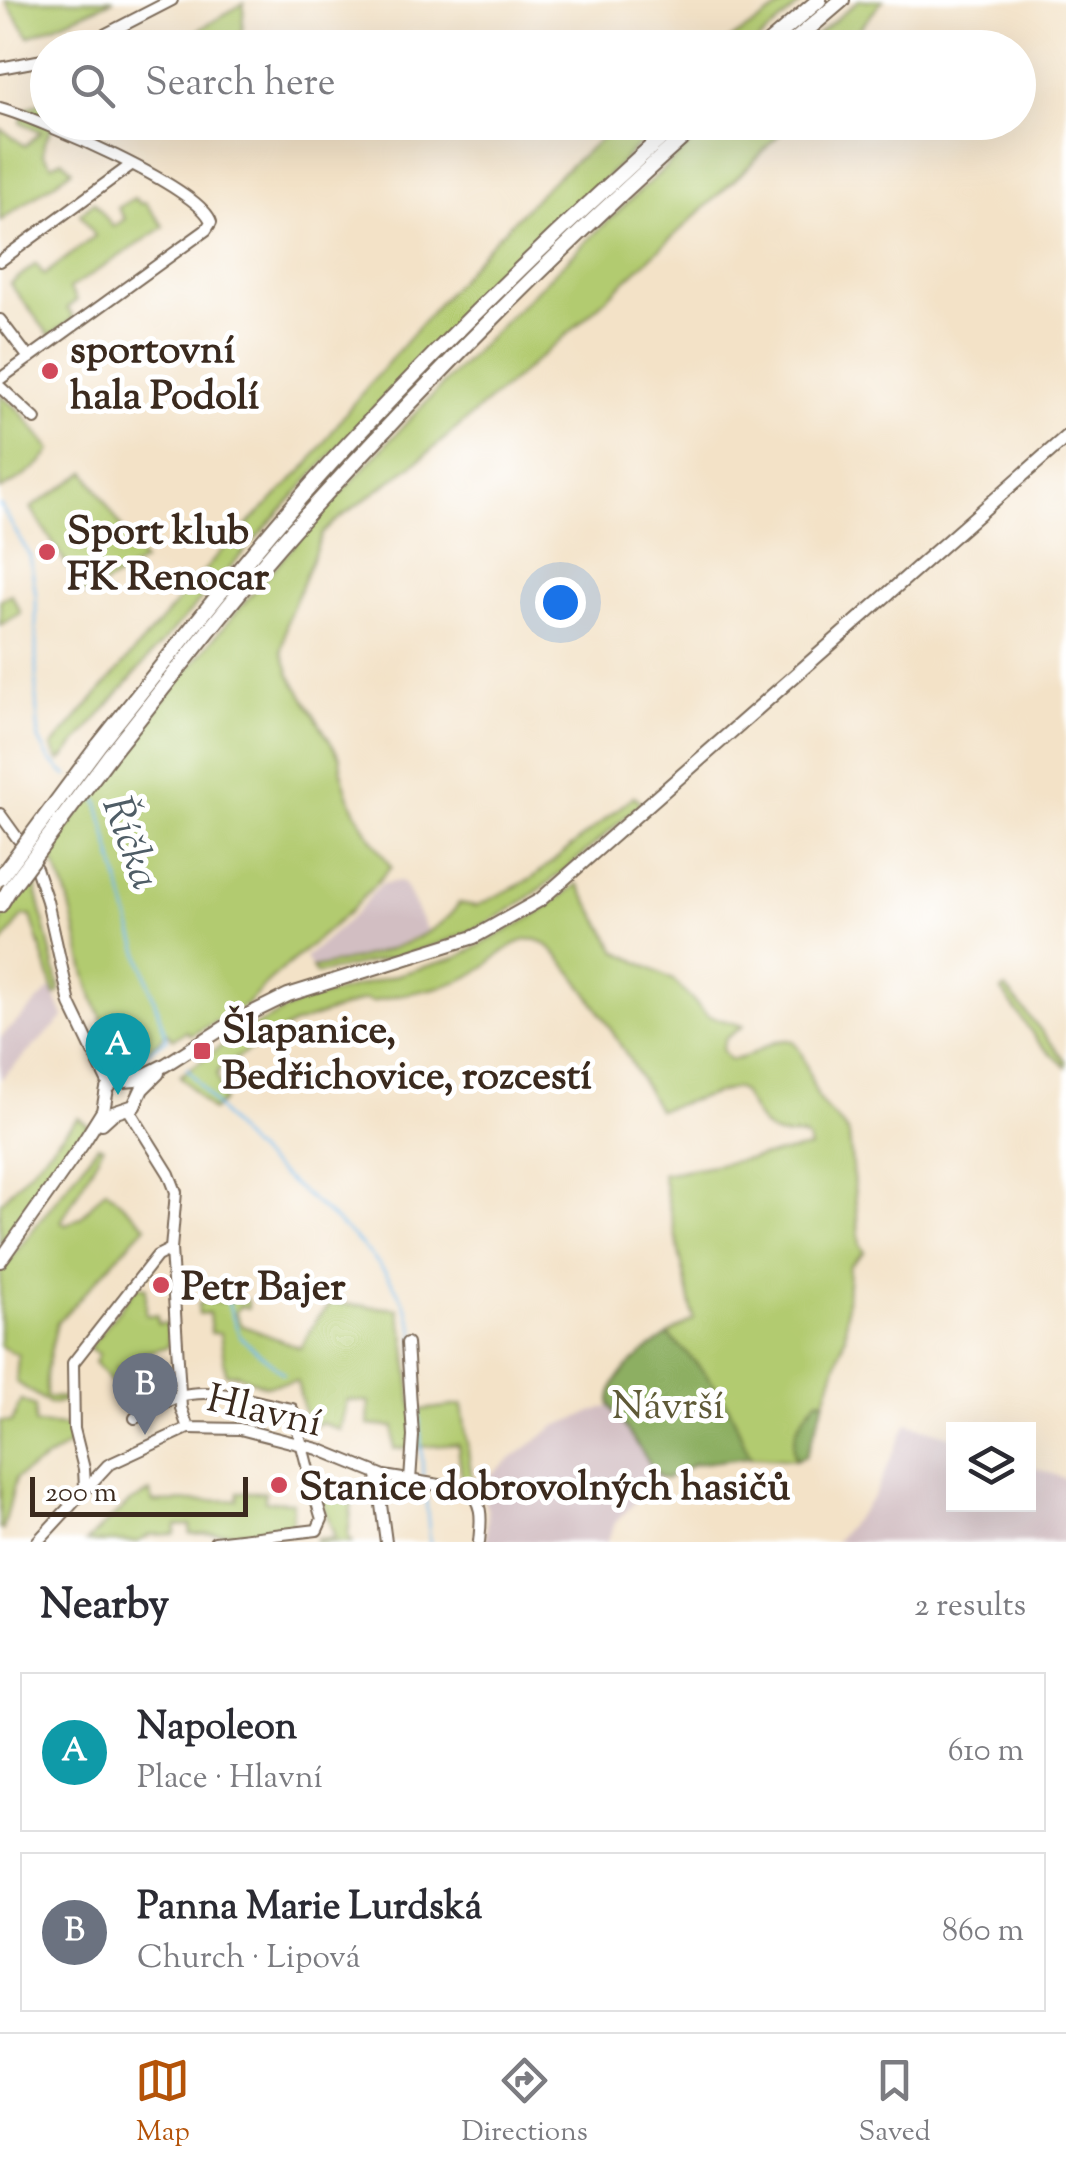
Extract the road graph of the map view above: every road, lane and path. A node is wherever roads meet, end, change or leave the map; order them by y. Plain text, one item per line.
1 (172, 0) edge
2 (819, 0) edge
3 (842, 0) edge
4 (114, 30) edge
5 (784, 30) edge
6 (807, 30) edge
7 (30, 62) edge
8 (0, 68) edge
9 (0, 108) edge
10 (30, 119) edge
11 (77, 140) edge
12 (659, 140) edge
13 (680, 140) edge
14 (131, 165) junction
15 (0, 261) edge
16 (0, 320) edge
17 (29, 358) junction
18 (0, 379) edge
19 (0, 387) edge
20 (35, 419) dead end
21 (1066, 437) edge
22 (104, 750) junction
23 (0, 814) edge
24 (18, 839) dead end
25 (36, 868) dead end
26 (5, 884) edge
27 (0, 904) edge
28 (165, 1065) junction
29 (120, 1082) junction
30 (138, 1094) junction
31 (118, 1108) junction
32 (171, 1250) junction
33 (0, 1260) edge
34 (407, 1343) dead end
35 (180, 1396) junction
36 (135, 1418) dead end
37 (188, 1428) junction
38 (303, 1446) junction
39 (84, 1469) junction
40 (99, 1472) junction
41 (377, 1474) junction
42 (410, 1481) junction
43 (86, 1488) junction
44 (37, 1542) edge
45 (215, 1542) edge
46 (386, 1542) edge
47 (479, 1542) edge

1 - 4 street
2 - 5 highway
3 - 6 highway
7 - 8 street
9 - 10 street
11 - 14 street
12 - 22 highway
13 - 22 highway
14 - 15 street
14 - 17 street
16 - 17 street
17 - 18 street
19 - 20 street
21 - 28 main road
22 - 26 highway, bridge
23 - 24 street
25 - 29 street
26 - 27 highway
28 - 29 main road
28 - 30 main road
29 - 30 main road
29 - 31 main road
30 - 31 main road
31 - 32 street, Hlavní
31 - 33 main road
32 - 35 street, Hlavní
32 - 39 street
34 - 42 street
35 - 36 street
35 - 37 street, Hlavní
35 - 38 street
37 - 38 street, Hlavní
37 - 40 street
38 - 41 street, Hlavní
38 - 45 street
39 - 40 street
39 - 43 street
40 - 43 street
41 - 42 street, Hlavní
41 - 46 street
42 - 47 street, Hlavní
43 - 44 street

